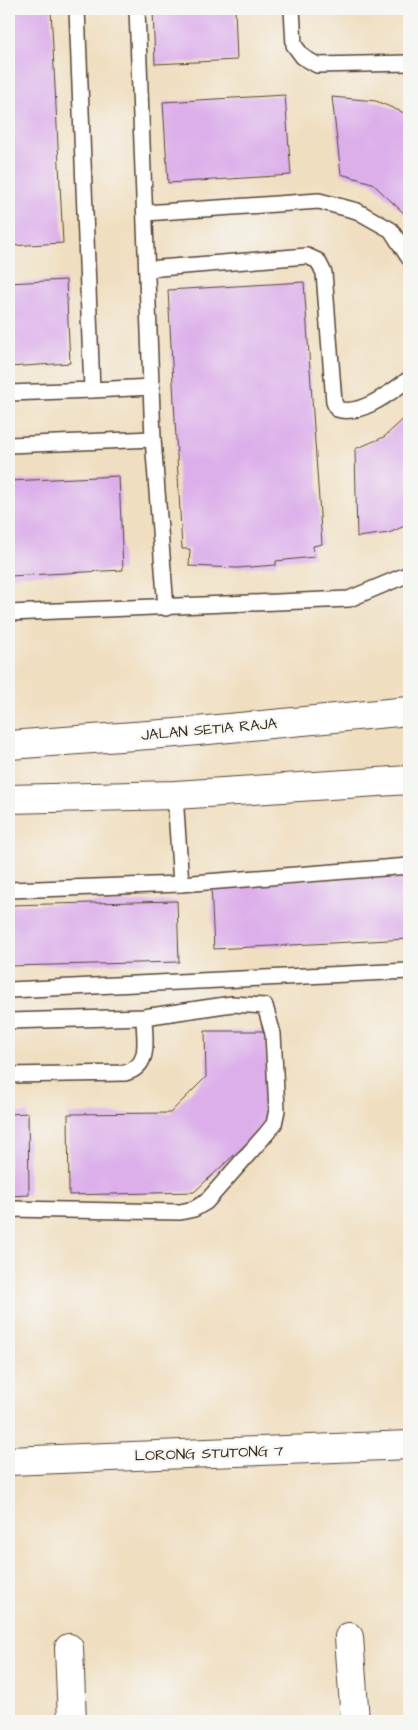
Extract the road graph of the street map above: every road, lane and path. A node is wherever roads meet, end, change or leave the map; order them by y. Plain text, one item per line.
1 (76, 9) edge
2 (137, 9) edge
3 (292, 9) edge
4 (409, 63) edge
5 (145, 213) junction
6 (409, 258) edge
7 (147, 269) junction
8 (409, 379) edge
9 (152, 387) junction
10 (92, 390) junction
11 (9, 393) edge
12 (153, 439) junction
13 (9, 445) edge
14 (409, 574) edge
15 (166, 608) junction
16 (9, 613) edge
17 (409, 711) edge
18 (9, 745) edge
19 (409, 780) edge
20 (175, 795) junction
21 (9, 799) edge
22 (409, 866) edge
23 (182, 884) junction
24 (9, 890) edge
25 (409, 972) edge
26 (9, 990) edge
27 (144, 1017) junction
28 (9, 1021) edge
29 (9, 1075) edge
30 (9, 1209) edge
31 (409, 1445) edge
32 (9, 1462) edge
33 (349, 1638) dead end
34 (69, 1648) dead end
35 (72, 1721) edge
36 (355, 1721) edge

1 - 10 lane
2 - 5 lane
3 - 4 lane
5 - 6 lane
5 - 7 lane
7 - 8 lane
7 - 9 lane
9 - 10 lane
9 - 12 lane
10 - 11 lane
12 - 13 lane
12 - 15 lane
14 - 15 lane
15 - 16 lane
17 - 18 main road, JALAN SETIA RAJA
19 - 20 main road
20 - 21 main road
20 - 23 lane
22 - 23 lane
23 - 24 lane
25 - 26 lane
27 - 28 lane
27 - 29 lane
27 - 30 lane
31 - 32 main road, LORONG STUTONG 7
33 - 36 main road
34 - 35 main road

